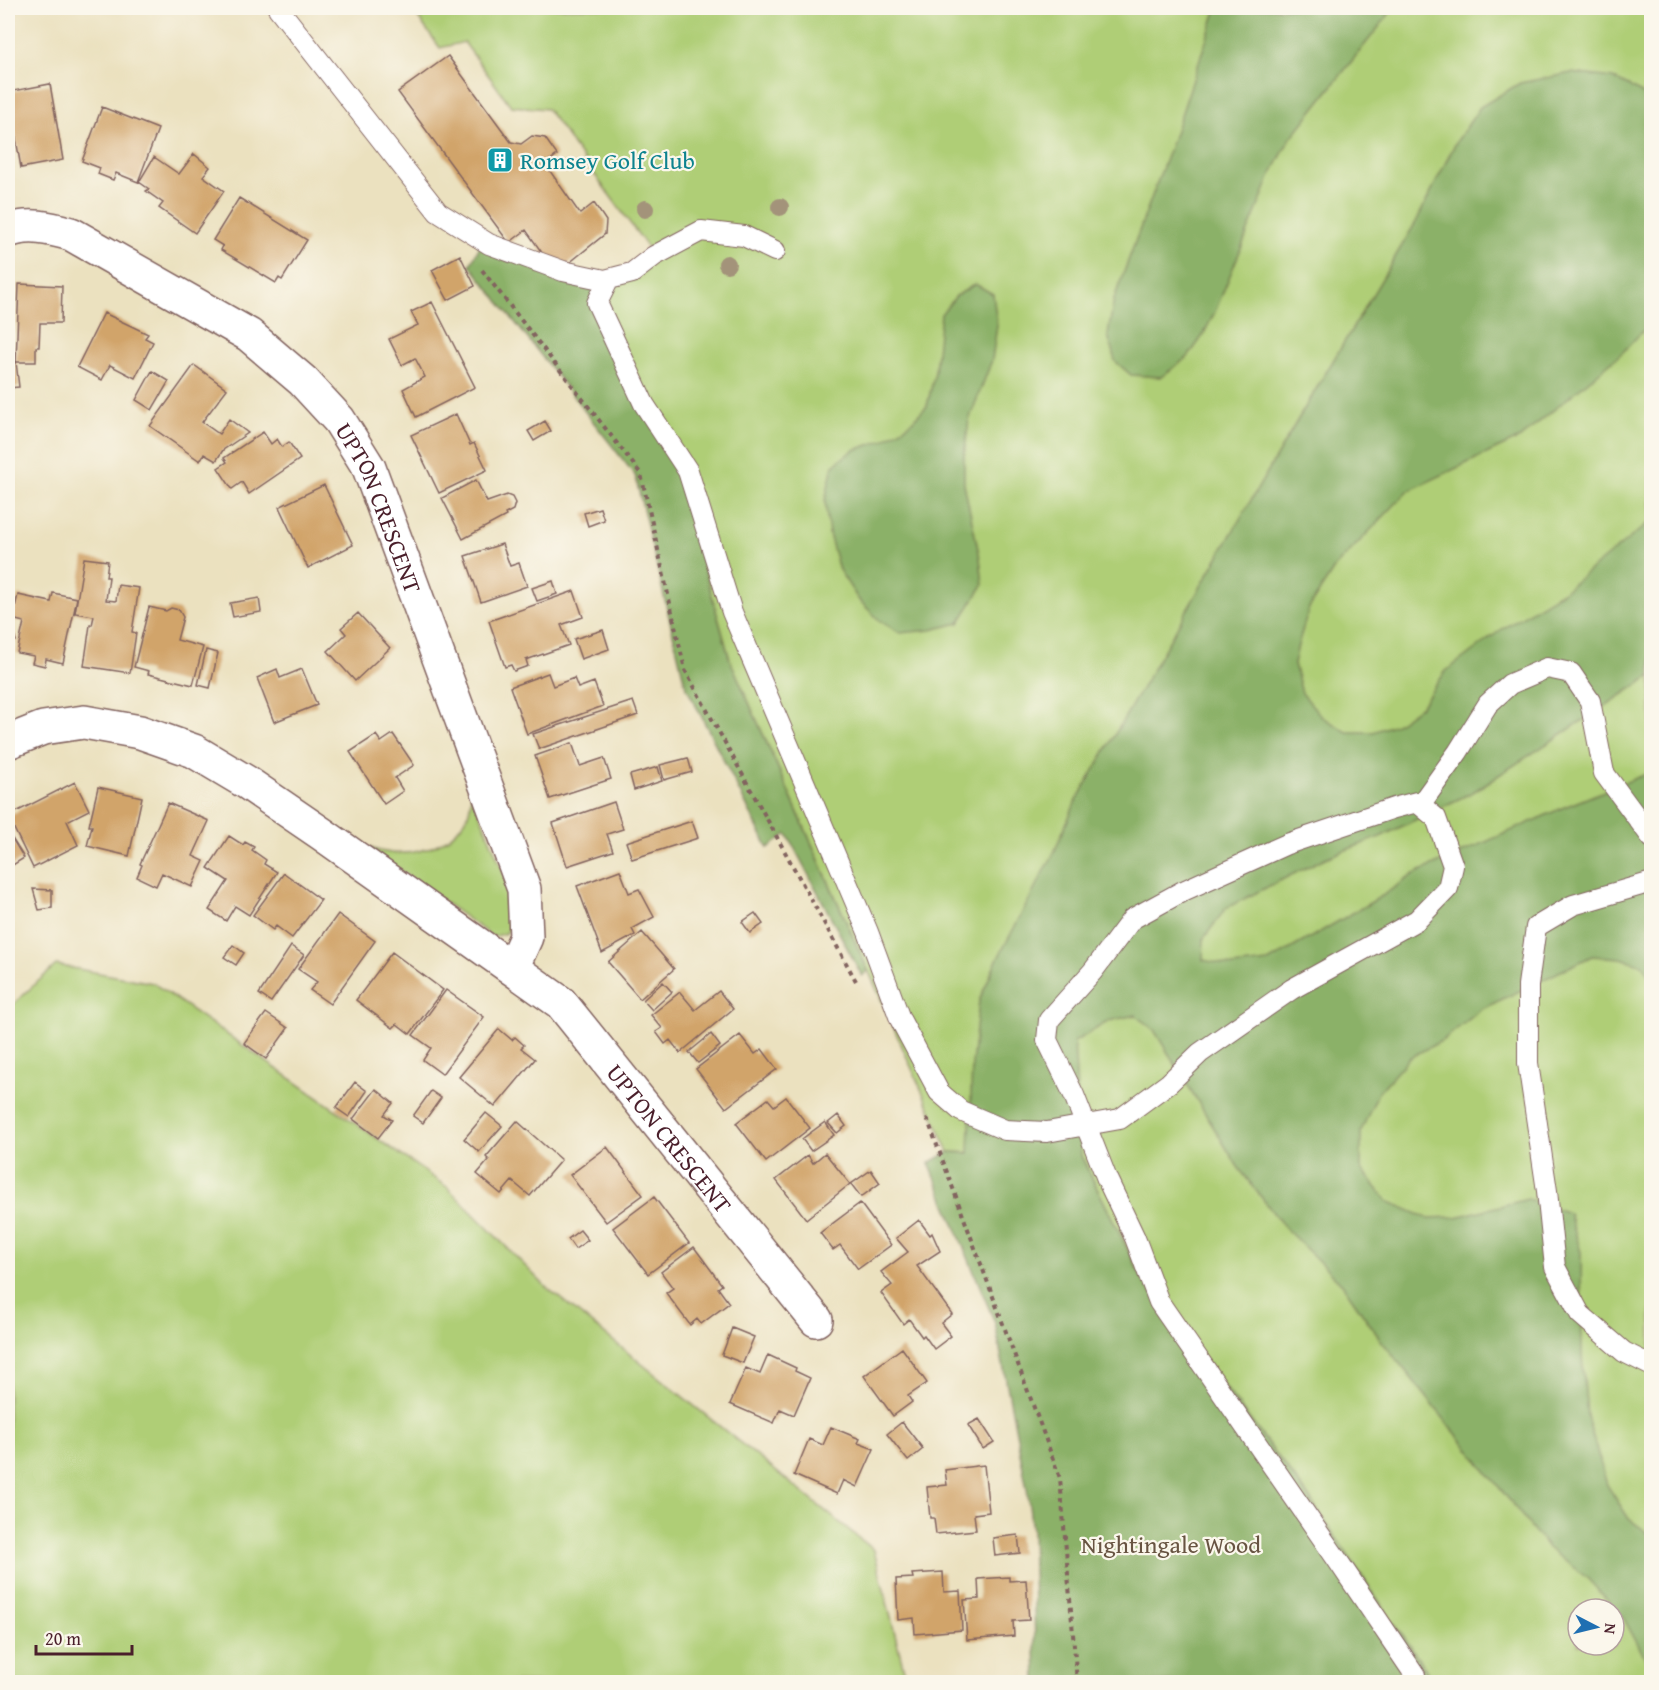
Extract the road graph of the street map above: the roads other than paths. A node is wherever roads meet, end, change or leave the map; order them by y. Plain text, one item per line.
1 (278, 8) edge
2 (8, 231) edge
3 (775, 251) dead end
4 (609, 279) junction
5 (8, 742) edge
6 (1420, 805) junction
7 (1652, 838) edge
8 (1652, 882) edge
9 (512, 968) junction
10 (1087, 1125) junction
11 (816, 1320) dead end
12 (1652, 1366) edge
13 (1415, 1675) dead end

1 - 4 lane
2 - 9 street, UPTON CRESCENT
3 - 4 lane
4 - 10 lane
5 - 9 street, UPTON CRESCENT
6 - 7 lane
6 - 10 lane
6 - 10 lane
8 - 12 lane
9 - 11 street, UPTON CRESCENT
10 - 13 lane

